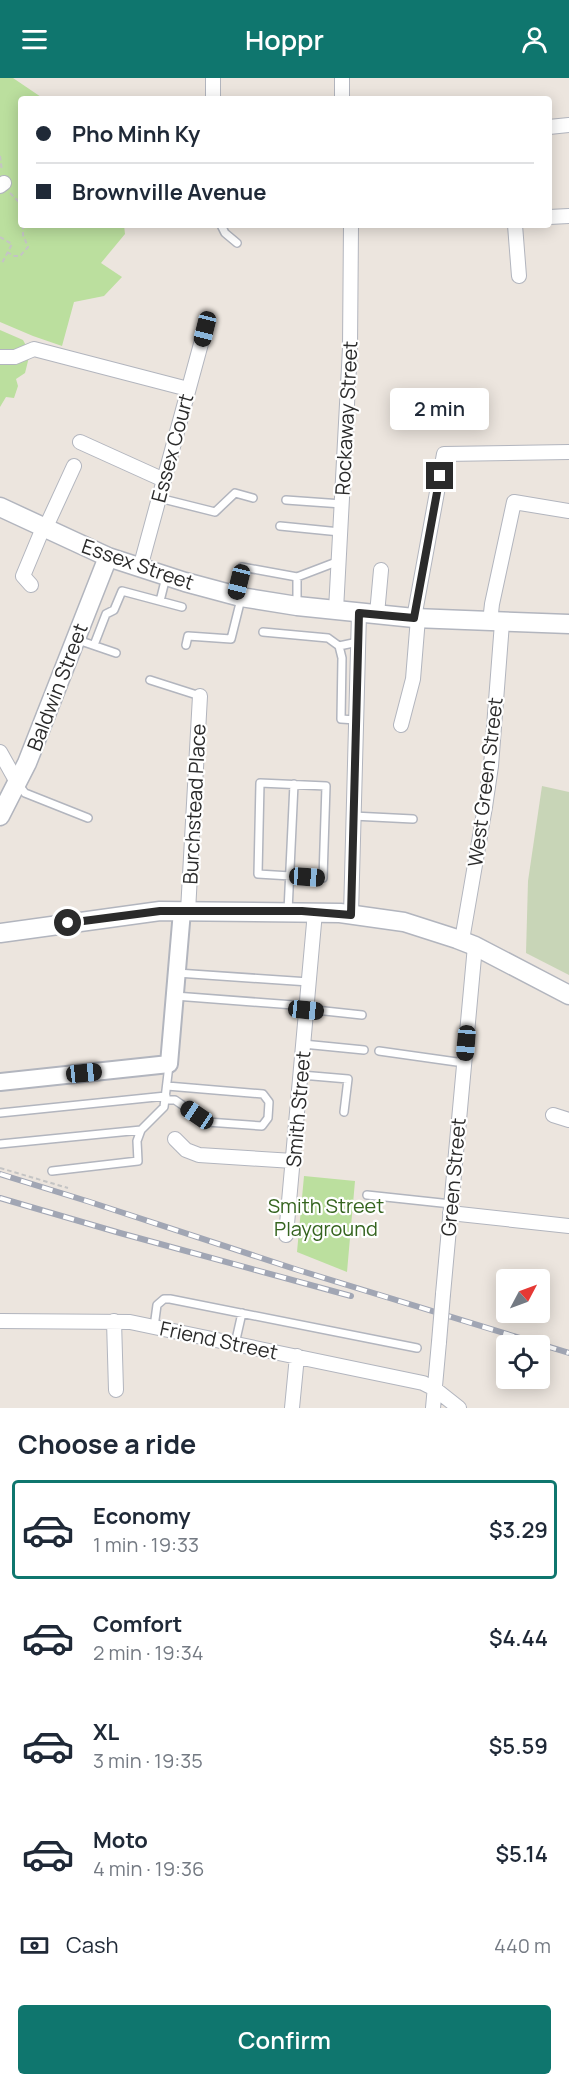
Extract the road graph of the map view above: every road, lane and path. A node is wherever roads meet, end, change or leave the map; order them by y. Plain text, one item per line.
1 (213, 78) edge
2 (342, 78) edge
3 (213, 96) edge
4 (342, 96) edge
5 (569, 125) edge
6 (552, 127) edge
7 (569, 216) edge
8 (552, 217) edge
9 (23, 228) edge
10 (222, 228) edge
11 (351, 228) edge
12 (515, 228) edge
13 (0, 237) edge
14 (237, 243) dead end
15 (8, 252) junction
16 (0, 262) edge
17 (519, 276) dead end
18 (205, 329) dead end
19 (0, 357) edge
20 (188, 389) junction
21 (80, 441) dead end
22 (569, 452) edge
23 (74, 466) dead end
24 (164, 480) junction
25 (159, 498) junction
26 (253, 498) dead end
27 (286, 500) dead end
28 (342, 504) junction
29 (0, 507) edge
30 (569, 511) edge
31 (280, 526) dead end
32 (44, 528) junction
33 (340, 532) junction
34 (108, 556) junction
35 (339, 561) junction
36 (140, 568) junction
37 (381, 570) dead end
38 (166, 576) junction
39 (297, 577) junction
40 (31, 585) dead end
41 (238, 596) junction
42 (160, 601) junction
43 (297, 606) junction
44 (182, 607) dead end
45 (336, 610) junction
46 (368, 613) junction
47 (416, 618) junction
48 (496, 622) junction
49 (569, 624) edge
50 (263, 632) dead end
51 (76, 639) junction
52 (358, 642) junction
53 (94, 645) junction
54 (186, 645) dead end
55 (339, 646) junction
56 (116, 654) dead end
57 (150, 680) dead end
58 (200, 696) joint
59 (356, 720) junction
60 (401, 725) dead end
61 (0, 752) edge
62 (18, 784) junction
63 (294, 784) junction
64 (0, 816) edge
65 (353, 816) junction
66 (88, 818) dead end
67 (413, 819) dead end
68 (290, 876) junction
69 (185, 911) junction
70 (288, 911) junction
71 (315, 912) junction
72 (351, 915) junction
73 (0, 933) edge
74 (469, 943) junction
75 (177, 973) junction
76 (309, 981) junction
77 (569, 995) edge
78 (175, 996) junction
79 (307, 1008) junction
80 (362, 1015) dead end
81 (303, 1044) junction
82 (363, 1050) dead end
83 (379, 1051) dead end
84 (169, 1064) junction
85 (464, 1064) junction
86 (300, 1075) junction
87 (0, 1082) edge
88 (167, 1086) junction
89 (165, 1101) junction
90 (344, 1112) dead end
91 (0, 1113) edge
92 (553, 1115) dead end
93 (569, 1120) edge
94 (141, 1130) junction
95 (175, 1139) dead end
96 (0, 1144) edge
97 (293, 1161) junction
98 (0, 1168) edge
99 (52, 1171) dead end
100 (68, 1188) dead end
101 (367, 1195) dead end
102 (450, 1209) junction
103 (569, 1226) edge
104 (286, 1235) dead end
105 (242, 1313) junction
106 (0, 1321) edge
107 (114, 1321) junction
108 (154, 1327) junction
109 (235, 1344) junction
110 (417, 1348) dead end
111 (297, 1356) junction
112 (435, 1389) junction
113 (116, 1390) dead end
114 (292, 1408) edge
115 (433, 1408) edge
116 (459, 1408) edge

1 - 3 street
2 - 4 street
5 - 6 street
7 - 8 street
9 - 15 path
10 - 14 lane
11 - 28 street, Rockaway Street
12 - 17 street
13 - 15 path
15 - 16 path
18 - 20 street, Essex Court
19 - 20 street
20 - 24 street, Essex Court
21 - 24 street
22 - 47 street
23 - 32 street
24 - 25 street, Essex Court
25 - 26 lane
25 - 36 street, Essex Court
27 - 28 lane
28 - 33 street, Rockaway Street
29 - 32 main road, Essex Street
30 - 48 street, West Green Street
31 - 33 lane
32 - 34 main road, Essex Street
32 - 40 street
33 - 35 street, Rockaway Street
34 - 36 main road, Essex Street
34 - 51 main road, Baldwin Street
35 - 39 lane
35 - 45 street, Rockaway Street
36 - 38 main road, Essex Street
37 - 46 street
38 - 41 main road, Essex Street
38 - 42 lane
39 - 41 lane
39 - 43 lane
41 - 43 main road, Essex Street
41 - 54 lane
42 - 44 lane
42 - 53 lane
43 - 45 main road, Essex Street
45 - 46 main road, Essex Street
46 - 47 main road, Essex Street
46 - 52 street
47 - 48 main road, Essex Street
47 - 60 street
48 - 49 main road, Essex Street
48 - 74 street, West Green Street
50 - 55 lane
51 - 53 lane
51 - 62 main road, Baldwin Street
52 - 55 lane
52 - 59 street
53 - 56 lane
55 - 59 lane
57 - 58 lane
58 - 69 street, Burchstead Place
59 - 65 street
61 - 62 street
62 - 64 main road, Baldwin Street
62 - 66 lane
63 - 68 lane
63 - 68 lane
63 - 68 lane
65 - 67 lane
65 - 72 street
68 - 70 lane
69 - 70 main road
69 - 73 main road
69 - 75 street
70 - 71 main road
71 - 72 main road
71 - 76 street, Smith Street
72 - 74 main road
74 - 77 main road
74 - 85 street, Green Street
75 - 76 lane
75 - 78 street
76 - 79 street, Smith Street
78 - 79 lane
78 - 84 street
79 - 80 lane
79 - 81 street, Smith Street
81 - 82 lane
81 - 86 street, Smith Street
83 - 85 lane
84 - 87 street
84 - 88 lane
85 - 102 street, Green Street
86 - 90 lane
86 - 97 street, Smith Street
88 - 89 lane
88 - 89 lane
89 - 91 lane
89 - 94 lane
92 - 93 street
94 - 96 lane
94 - 99 lane
95 - 97 street
97 - 104 street, Smith Street
98 - 100 path
101 - 102 lane
102 - 103 street
102 - 112 street, Green Street, bridge
105 - 108 lane
105 - 109 lane
105 - 110 lane
106 - 107 street, Friend Street
107 - 108 street, Friend Street
107 - 113 street
108 - 109 street, Friend Street
109 - 111 street, Friend Street
111 - 112 street, Friend Street
111 - 114 street
112 - 115 street, Green Street
112 - 116 street, Friend Street

